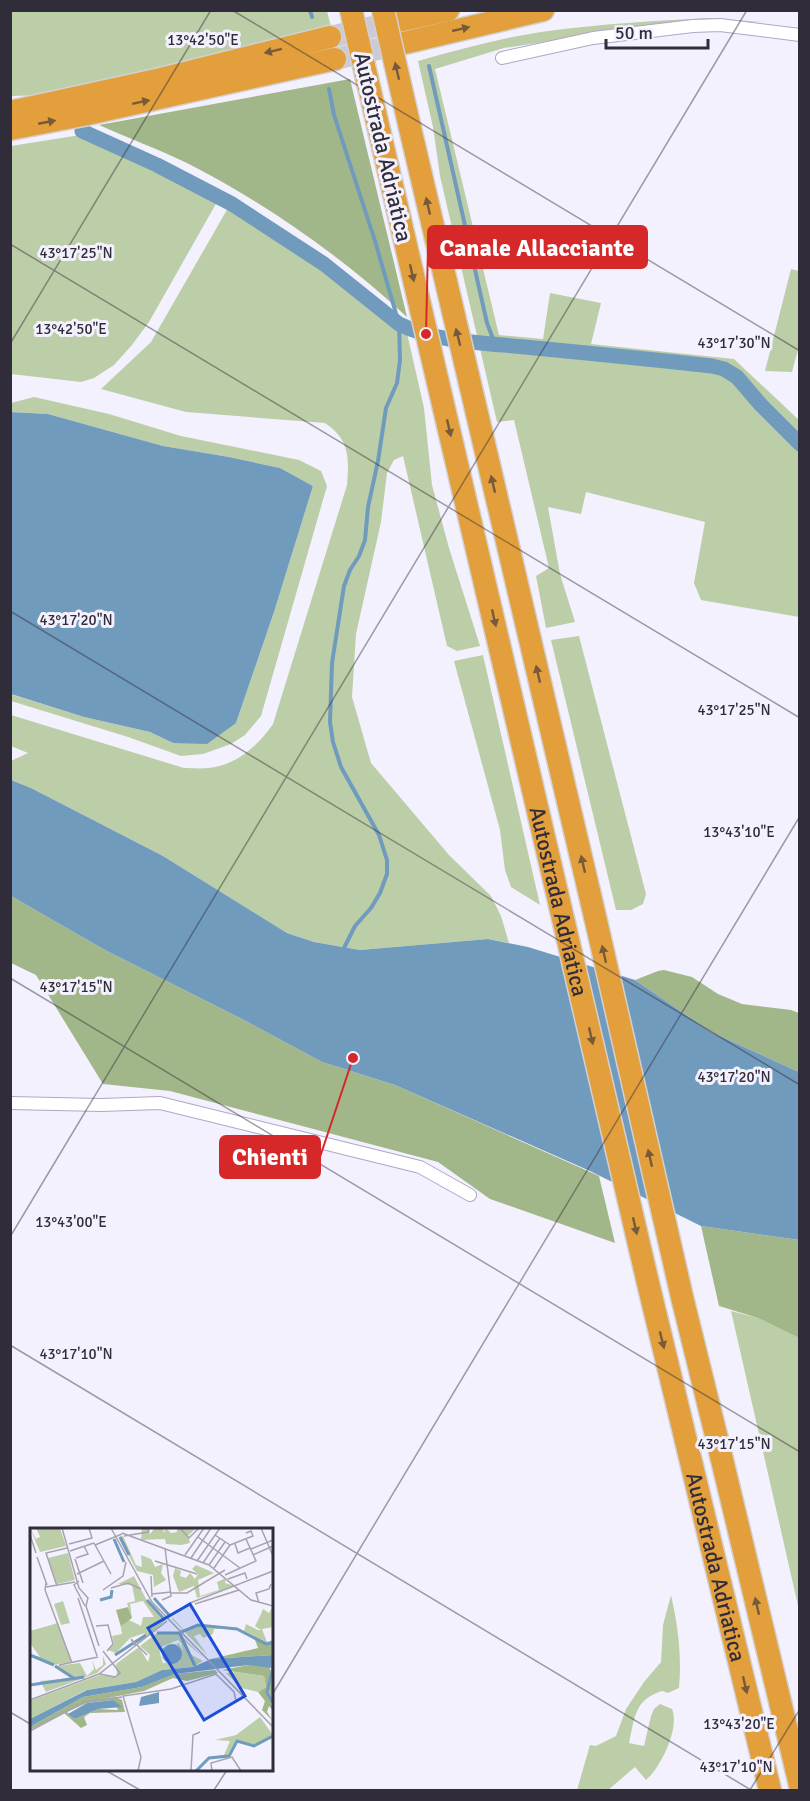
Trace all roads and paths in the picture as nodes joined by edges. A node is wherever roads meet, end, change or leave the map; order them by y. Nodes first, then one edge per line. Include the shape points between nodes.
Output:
1 (351, 10) edge
2 (448, 10) edge
3 (543, 10) edge
4 (391, 16) edge
5 (800, 35) edge
6 (330, 37) tunnel mouth
7 (404, 43) tunnel mouth
8 (502, 58) dead end
9 (335, 59) tunnel mouth
10 (76, 108) junction
11 (10, 112) edge
12 (10, 129) edge
13 (10, 1103) edge
14 (470, 1195) dead end
15 (800, 1785) edge
16 (770, 1791) edge

1 -> 16 highway, Autostrada Adriatica, bridge
2 - 4 highway
7 -> 3 highway
15 -> 4 highway, Autostrada Adriatica, bridge via 682,1297 410,128
5 - 8 street via 720,25 693,26 594,38
6 -> 10 highway
10 -> 9 highway
10 - 11 highway
12 -> 10 highway
13 - 14 street via 159,1103 420,1167

